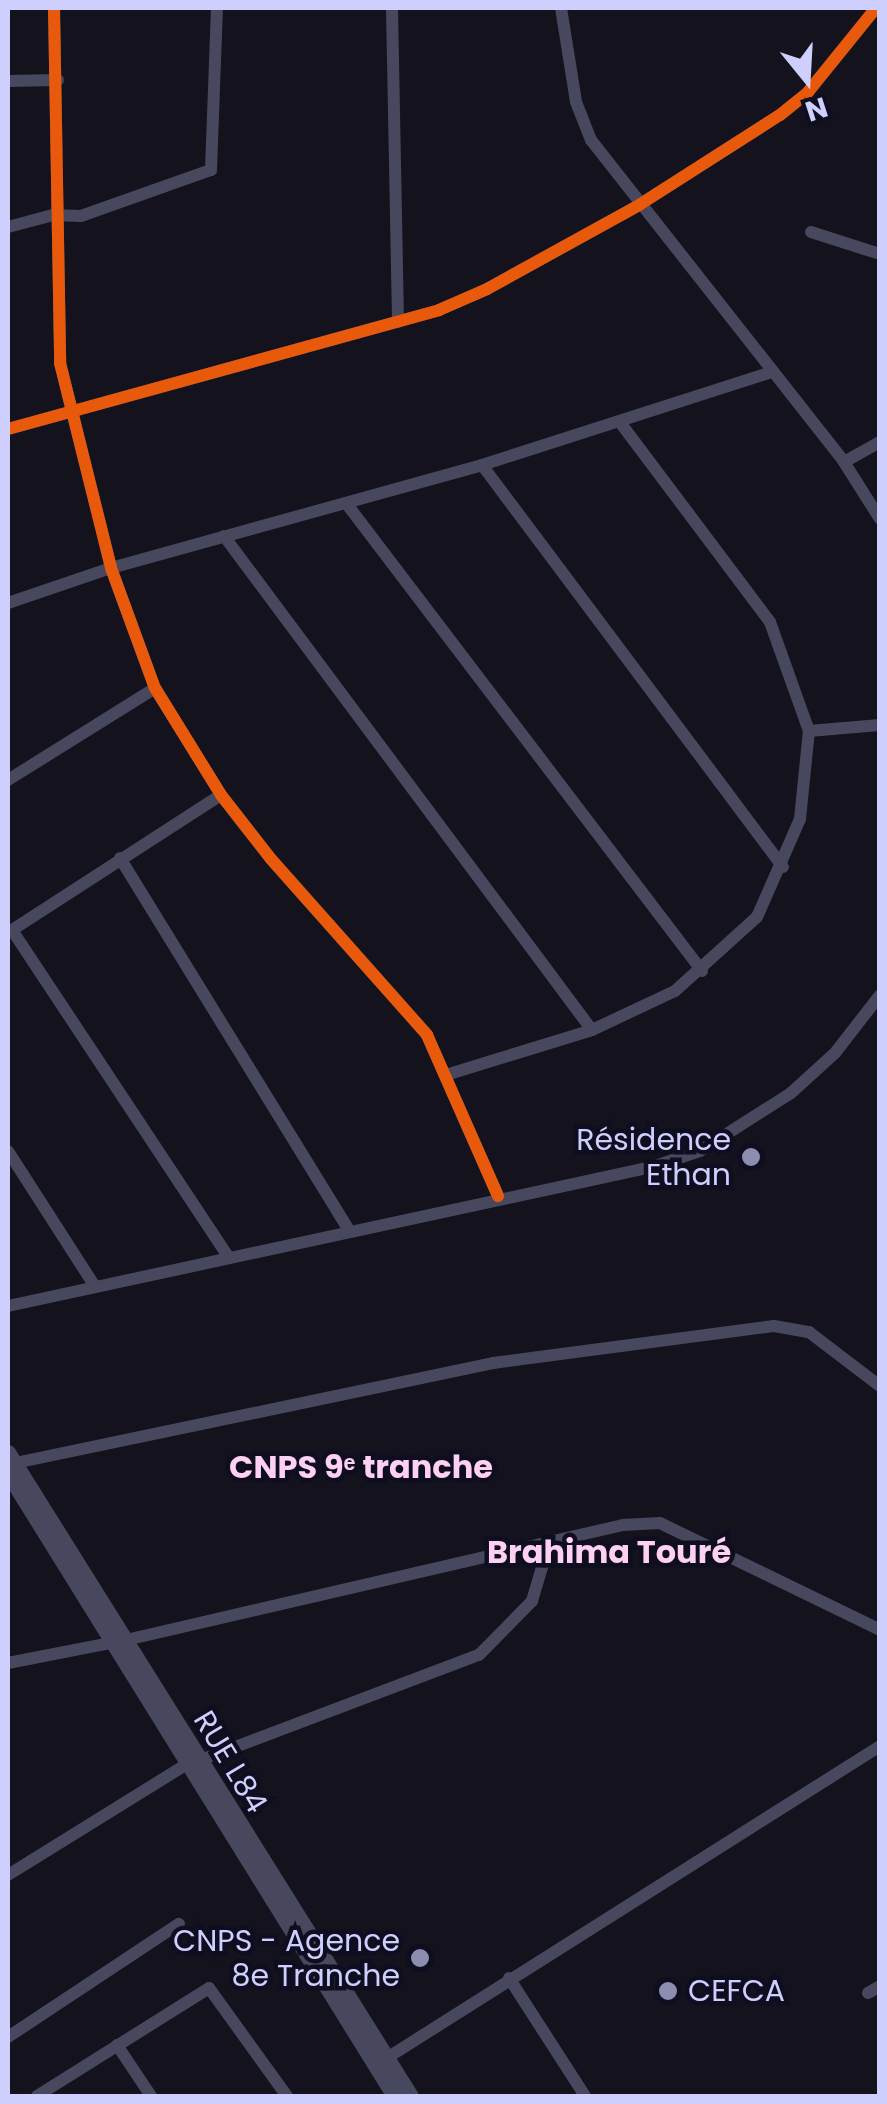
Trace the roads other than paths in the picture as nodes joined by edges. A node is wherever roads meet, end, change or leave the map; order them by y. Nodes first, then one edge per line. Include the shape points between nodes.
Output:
1 (54, 8) edge
2 (217, 8) edge
3 (392, 8) edge
4 (562, 8) edge
5 (876, 8) edge
6 (58, 80) junction
7 (8, 81) edge
8 (638, 205) junction
9 (53, 214) junction
10 (8, 228) edge
11 (811, 232) dead end
12 (880, 254) edge
13 (398, 322) junction
14 (768, 372) junction
15 (73, 410) junction
16 (620, 422) junction
17 (8, 429) edge
18 (880, 442) edge
19 (844, 462) junction
20 (482, 466) junction
21 (346, 503) junction
22 (880, 519) edge
23 (224, 536) junction
24 (110, 568) junction
25 (8, 603) edge
26 (155, 688) junction
27 (880, 725) edge
28 (809, 731) junction
29 (8, 780) edge
30 (220, 795) junction
31 (120, 858) junction
32 (783, 867) junction
33 (10, 931) edge
34 (702, 971) junction
35 (880, 995) edge
36 (592, 1030) junction
37 (449, 1074) junction
38 (8, 1151) edge
39 (498, 1196) junction
40 (348, 1229) junction
41 (227, 1255) junction
42 (94, 1284) junction
43 (8, 1306) edge
44 (880, 1386) edge
45 (10, 1463) edge
46 (548, 1547) junction
47 (880, 1630) edge
48 (118, 1642) junction
49 (8, 1664) edge
50 (880, 1746) edge
51 (191, 1763) junction
52 (8, 1875) edge
53 (179, 1924) dead end
54 (509, 1978) junction
55 (8, 2036) edge
56 (117, 2045) junction
57 (380, 2062) junction
58 (37, 2096) edge
59 (151, 2096) edge
60 (286, 2096) edge
61 (394, 2096) edge
62 (411, 2096) edge
63 (585, 2096) edge

1 - 6 street
2 - 9 street via 211,170 80,216
3 - 13 street
4 - 8 street via 582,122
5 - 8 street via 808,92
6 - 7 street
6 - 9 street
8 - 13 street via 487,288
8 - 14 street
9 - 10 street
9 - 15 street via 60,363
11 - 12 street
13 - 15 street
14 - 16 street
14 - 19 street
15 - 17 street
15 - 24 street
16 - 20 street
16 - 28 street via 770,622
18 - 19 street
19 - 22 street
20 - 21 street
20 - 32 street
21 - 23 street
21 - 34 street
23 - 24 street
23 - 36 street
24 - 25 street
24 - 26 street
26 - 29 street
26 - 30 street
27 - 28 street
28 - 32 street via 800,819
30 - 31 street
30 - 37 street via 270,859 403,1001
31 - 33 street
31 - 40 street
32 - 34 street via 756,917
33 - 41 street
34 - 36 street
35 - 39 street via 791,1093 700,1151
36 - 37 street
37 - 39 street
38 - 42 street
39 - 40 street
40 - 41 street
41 - 42 street
42 - 43 street
44 - 45 street via 809,1332 774,1326 493,1363
45 - 48 street, RUE L84
46 - 47 street via 623,1525 679,1526
46 - 48 street
46 - 51 street via 532,1601 479,1655
48 - 49 street
48 - 51 street, RUE L84
50 - 54 street via 604,1925
51 - 52 street
51 - 57 street, RUE L84
53 - 55 street
54 - 57 street
54 - 63 street
56 - 58 street
56 - 59 street
56 - 60 street via 209,1988
57 - 61 street, RUE L84
57 - 62 street, RUE L84

